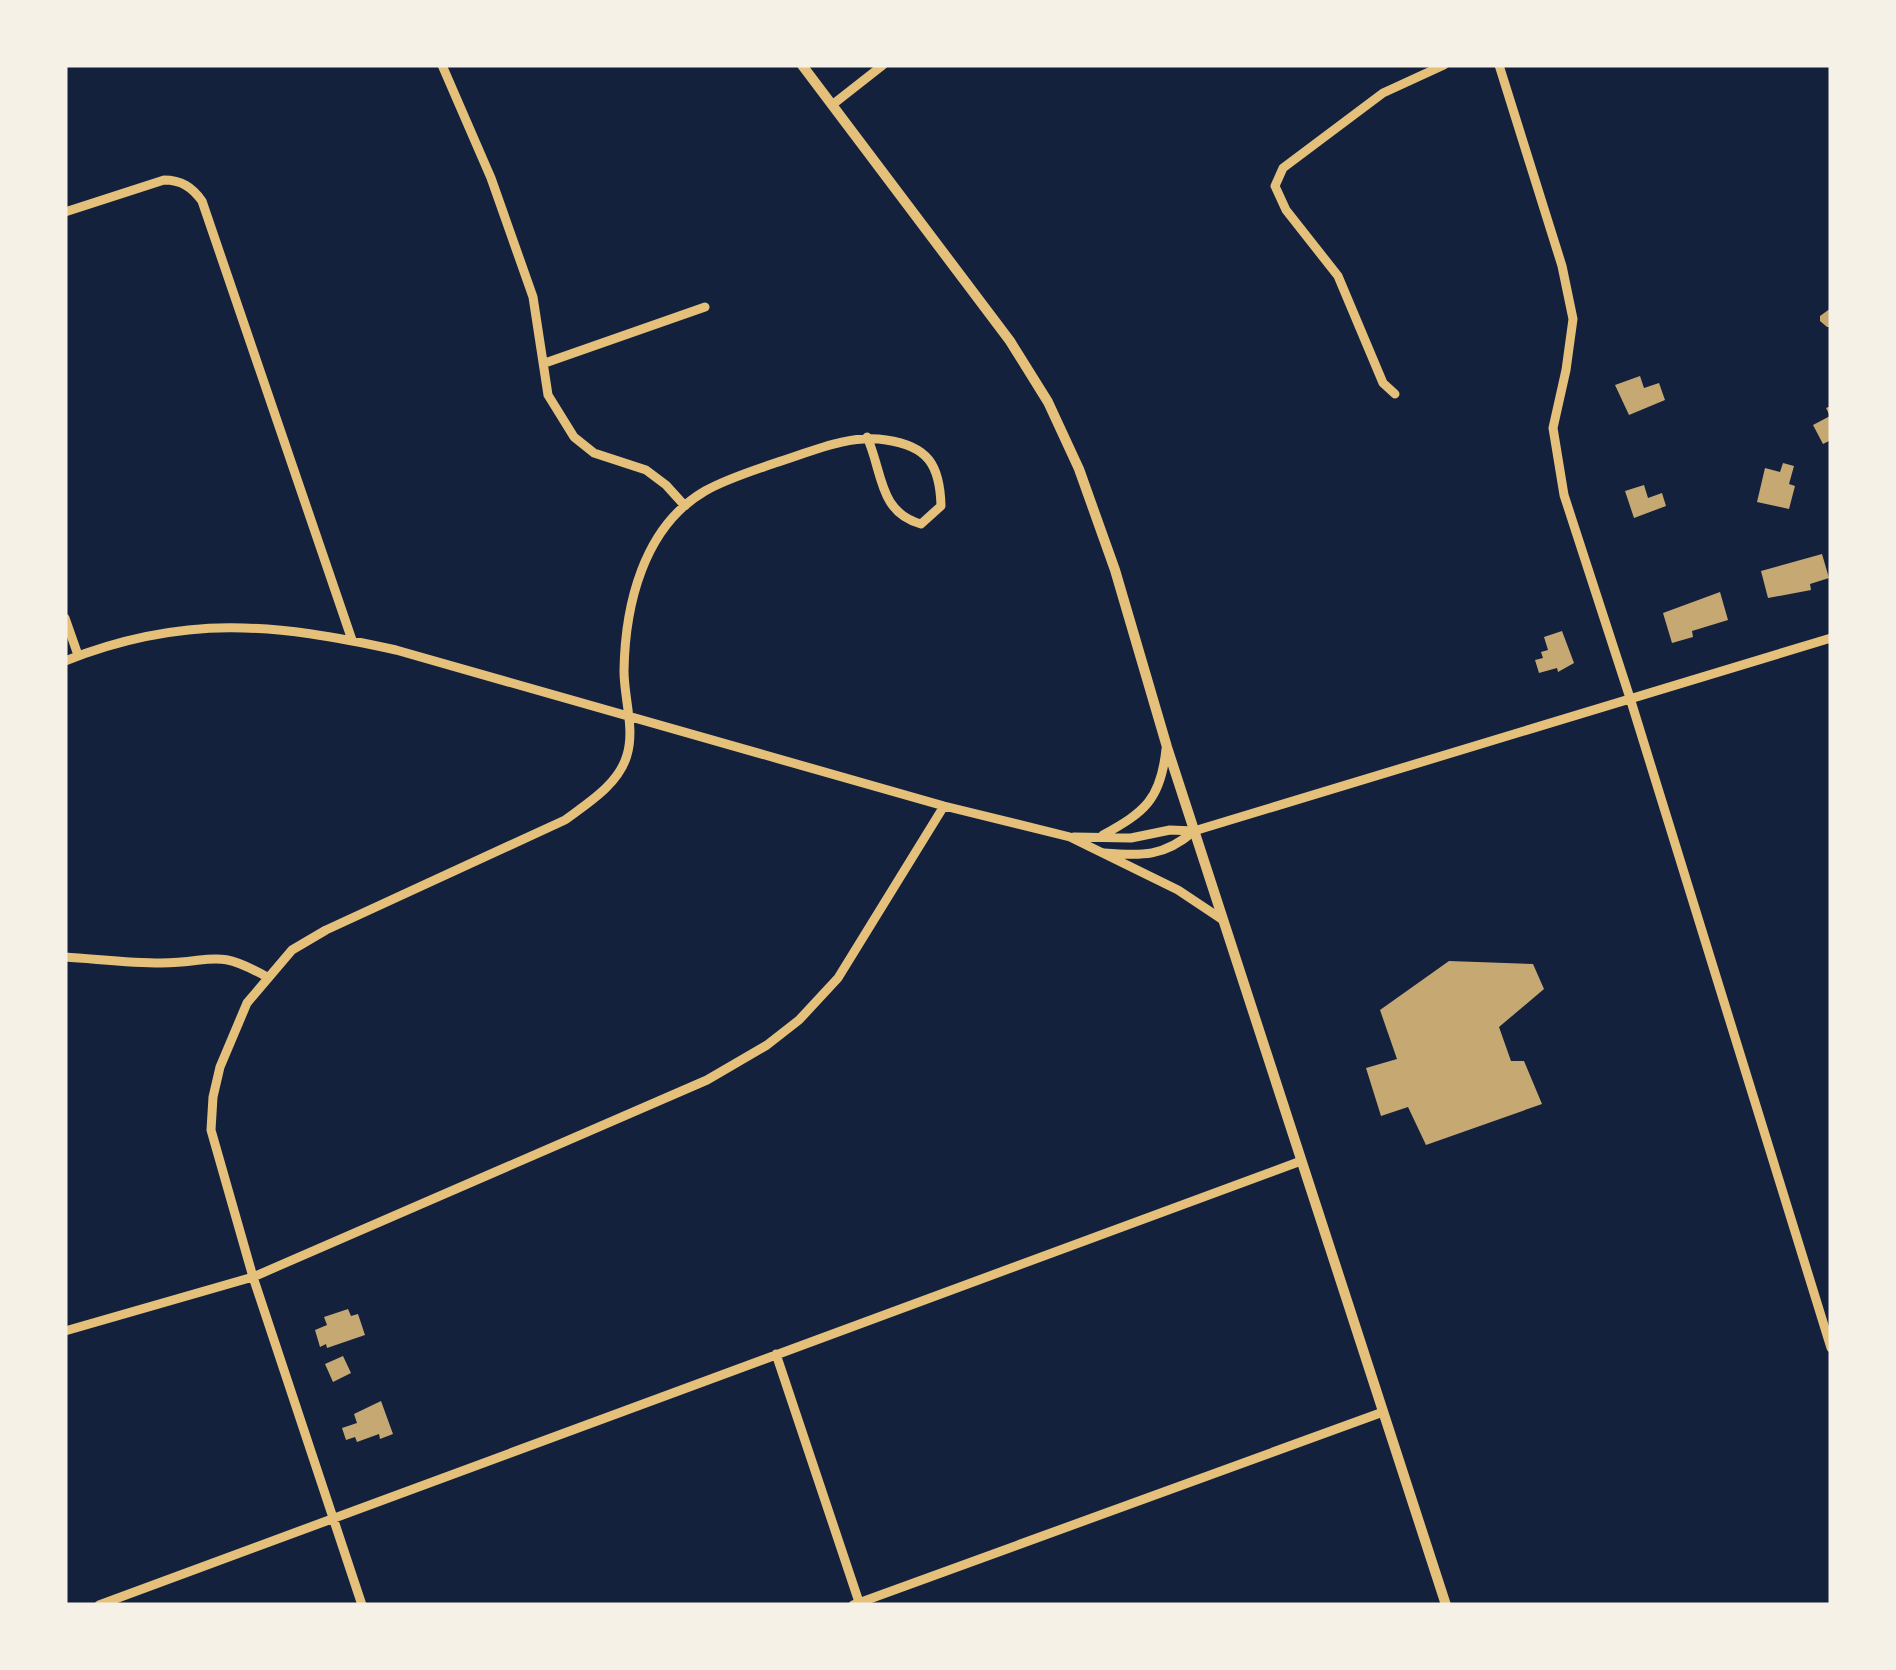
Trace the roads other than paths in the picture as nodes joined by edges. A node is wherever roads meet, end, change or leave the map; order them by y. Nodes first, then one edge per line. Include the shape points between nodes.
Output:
1 (442, 65) edge
2 (802, 65) edge
3 (883, 65) edge
4 (1444, 65) edge
5 (1499, 65) edge
6 (832, 104) junction
7 (65, 212) edge
8 (705, 308) dead end
9 (546, 362) junction
10 (1395, 394) dead end
11 (867, 437) junction
12 (685, 506) junction
13 (65, 618) edge
14 (1831, 638) edge
15 (352, 640) junction
16 (78, 655) junction
17 (65, 660) edge
18 (1630, 698) junction
19 (628, 716) junction
20 (1166, 747) junction
21 (944, 806) junction
22 (1194, 832) junction
23 (1101, 836) junction
24 (1070, 838) junction
25 (1097, 853) junction
26 (1223, 920) junction
27 (65, 958) edge
28 (267, 977) junction
29 (1301, 1161) junction
30 (252, 1277) junction
31 (65, 1332) edge
32 (1831, 1348) edge
33 (776, 1354) junction
34 (1383, 1412) junction
35 (333, 1519) junction
36 (857, 1604) edge
37 (99, 1605) edge
38 (362, 1605) edge
39 (1446, 1605) edge

1 - 9 street via 492,178 533,297
2 - 6 street
3 - 6 street
4 - 10 street via 1383,93 1283,168 1275,186 1338,276 1383,384
5 - 18 street via 1573,319 1553,428 1564,495
6 - 20 street via 1010,341 1048,402 1109,554
7 - 15 street via 164,180 176,180 202,201
8 - 9 street
9 - 12 street via 548,395 574,437 594,452 646,470
11 - 11 street via 888,500 902,518 921,524 941,506 941,481 932,463 918,448
11 - 12 street via 751,471
12 - 19 street via 658,537 628,616
13 - 16 street
14 - 18 street
15 - 16 street via 277,628 162,630
15 - 19 street
16 - 17 street
18 - 22 street
18 - 32 street
19 - 21 street
19 - 28 street via 628,753 618,774 565,820 326,930 292,950
20 - 22 street
20 - 23 street via 1163,777 1147,806
21 - 24 street
21 - 30 street via 838,978 767,1045 707,1080
22 - 23 street
22 - 25 street via 1153,854
22 - 26 street
23 - 24 street
24 - 25 street
25 - 26 street via 1178,890
26 - 29 street
27 - 28 street via 164,963 218,957
28 - 30 street via 231,1038 213,1097 212,1130
29 - 33 street
29 - 34 street
30 - 31 street
30 - 35 street
33 - 35 street
33 - 36 street
34 - 36 street
34 - 39 street
35 - 37 street
35 - 38 street

